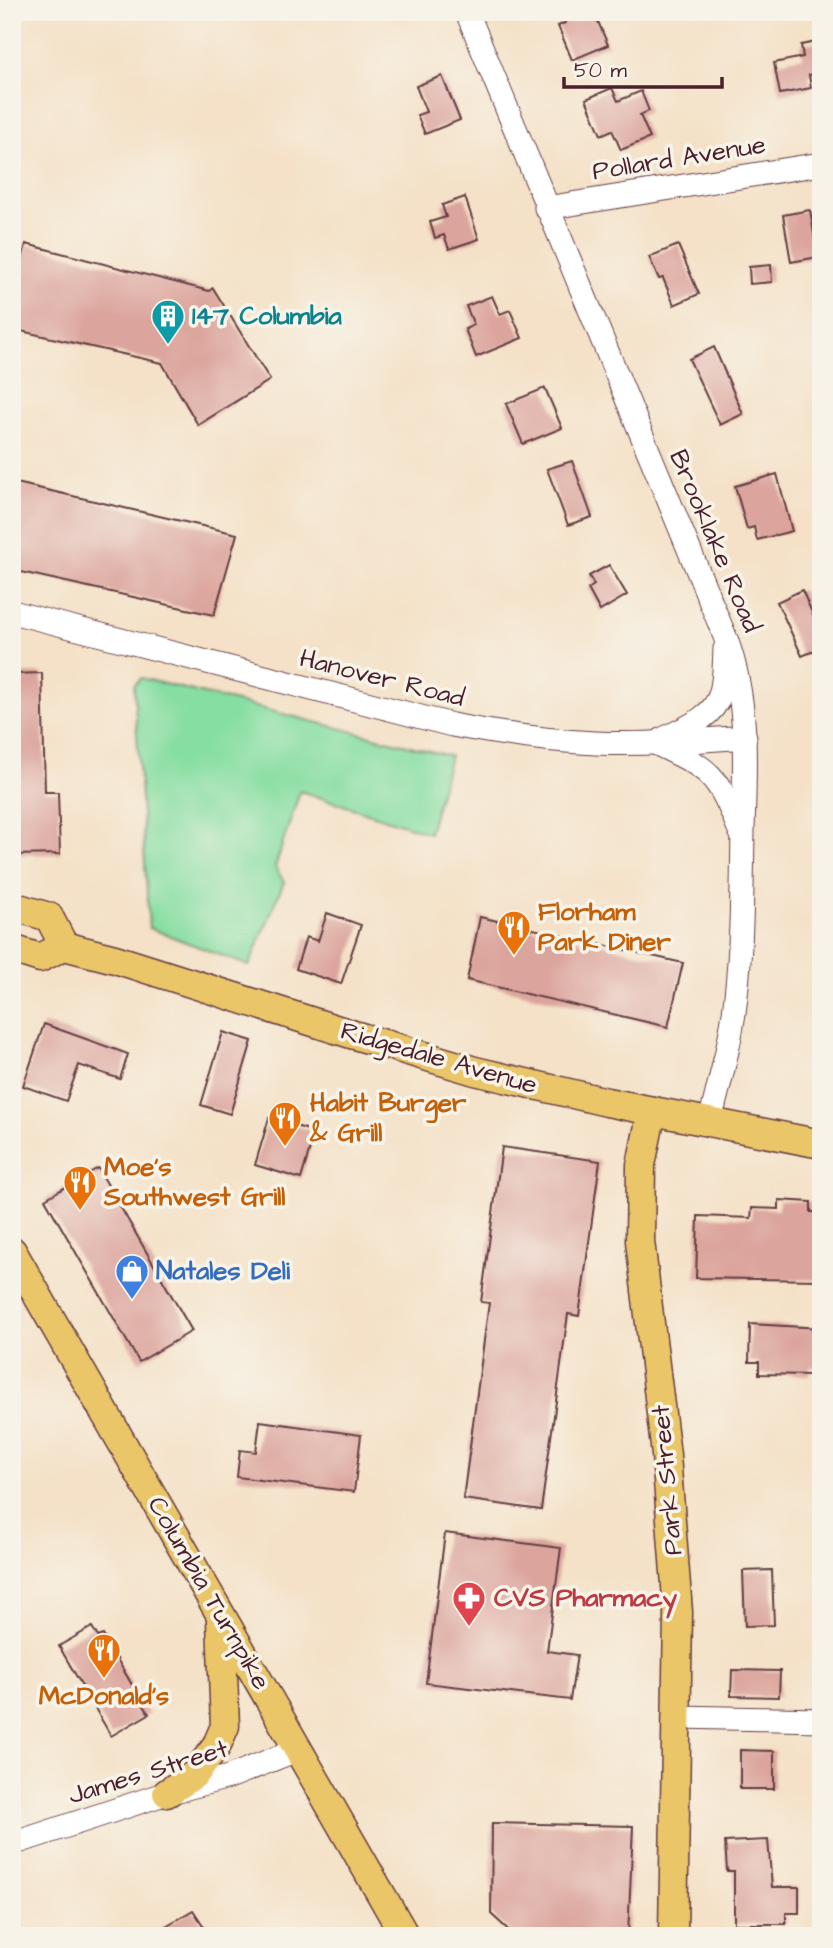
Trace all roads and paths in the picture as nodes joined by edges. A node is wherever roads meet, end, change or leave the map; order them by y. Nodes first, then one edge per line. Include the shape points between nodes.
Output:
1 (467, 12) edge
2 (821, 164) edge
3 (546, 208) junction
4 (12, 612) edge
5 (726, 639) junction
6 (745, 737) junction
7 (656, 744) junction
8 (743, 838) junction
9 (12, 906) edge
10 (64, 946) junction
11 (12, 949) edge
12 (652, 1111) junction
13 (710, 1122) junction
14 (821, 1144) edge
15 (12, 1251) edge
16 (221, 1615) junction
17 (678, 1717) junction
18 (821, 1720) edge
19 (299, 1749) junction
20 (167, 1793) junction
21 (12, 1844) edge
22 (405, 1936) edge
23 (673, 1936) edge

1 - 3 street, Brooklake Road
2 - 3 street, Pollard Avenue
3 - 5 street, Brooklake Road
4 - 7 street, Hanover Road via 452,725 537,739
5 - 6 street, Brooklake Road via 740,688
5 - 7 street via 716,703 696,721
6 - 7 street, Hanover Road
6 - 8 street, Brooklake Road
7 - 8 street via 714,777
8 - 13 street, Brooklake Road via 736,1001
9 - 10 main road via 49,917
10 - 11 main road via 40,958
10 - 12 main road, Ridgedale Avenue via 475,1071
12 - 13 main road, Ridgedale Avenue
12 - 17 main road, Park Street via 641,1165 640,1241 675,1556
13 - 14 main road, Ridgedale Avenue
15 - 16 main road, Columbia Turnpike
16 - 19 main road, Columbia Turnpike
16 - 20 main road via 225,1726 195,1774
17 - 18 street
17 - 23 main road, Park Street
19 - 20 street, James Street via 229,1777
19 - 22 main road, Columbia Turnpike
20 - 21 street, James Street

